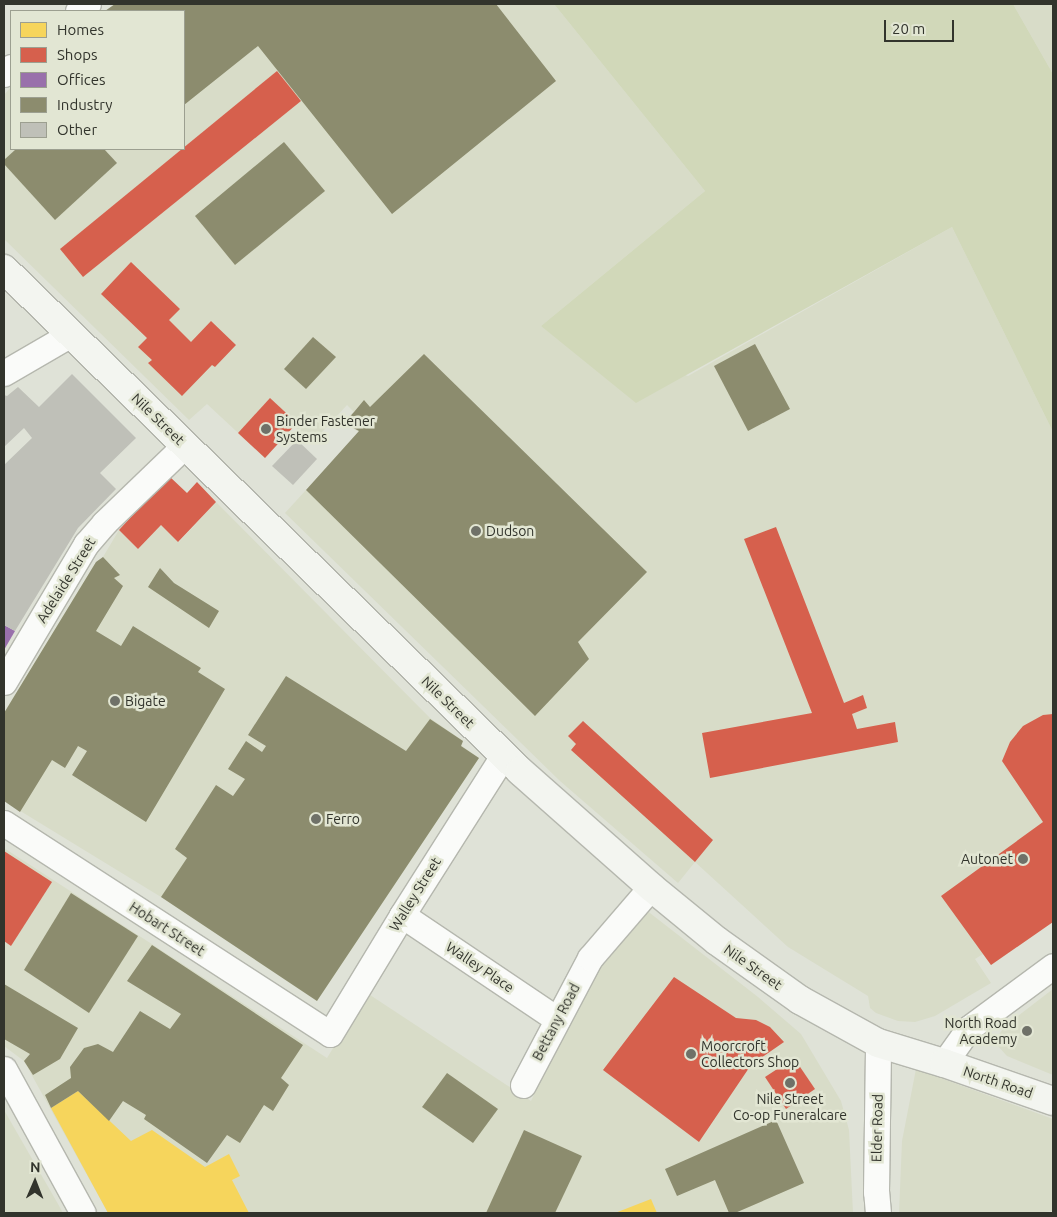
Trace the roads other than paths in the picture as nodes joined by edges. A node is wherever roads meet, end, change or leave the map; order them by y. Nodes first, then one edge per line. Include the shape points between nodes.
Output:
1 (4, 269) edge
2 (71, 334) junction
3 (4, 373) edge
4 (185, 445) junction
5 (4, 682) edge
6 (504, 756) junction
7 (4, 823) edge
8 (651, 887) junction
9 (402, 915) junction
10 (1053, 966) edge
11 (557, 1019) junction
12 (330, 1034) joint
13 (878, 1043) junction
14 (944, 1063) junction
15 (4, 1069) edge
16 (523, 1085) dead end
17 (1053, 1102) edge
18 (83, 1213) edge
19 (878, 1213) edge

1 - 2 main road, Nile Street
2 - 3 street
2 - 4 main road, Nile Street
4 - 5 street, Adelaide Street via 86,544
4 - 6 main road, Nile Street
6 - 8 main road, Nile Street
6 - 9 street, Walley Street
7 - 12 street, Hobart Street
8 - 11 street, Bettany Road via 590,958
8 - 13 main road, Nile Street via 717,941 792,994
9 - 11 street, Walley Place
9 - 12 street, Walley Street
10 - 14 street via 969,1028
11 - 16 street, Bettany Road
13 - 14 main road, Nile Street
13 - 19 street, Elder Road
14 - 17 main road, North Road
15 - 18 street

